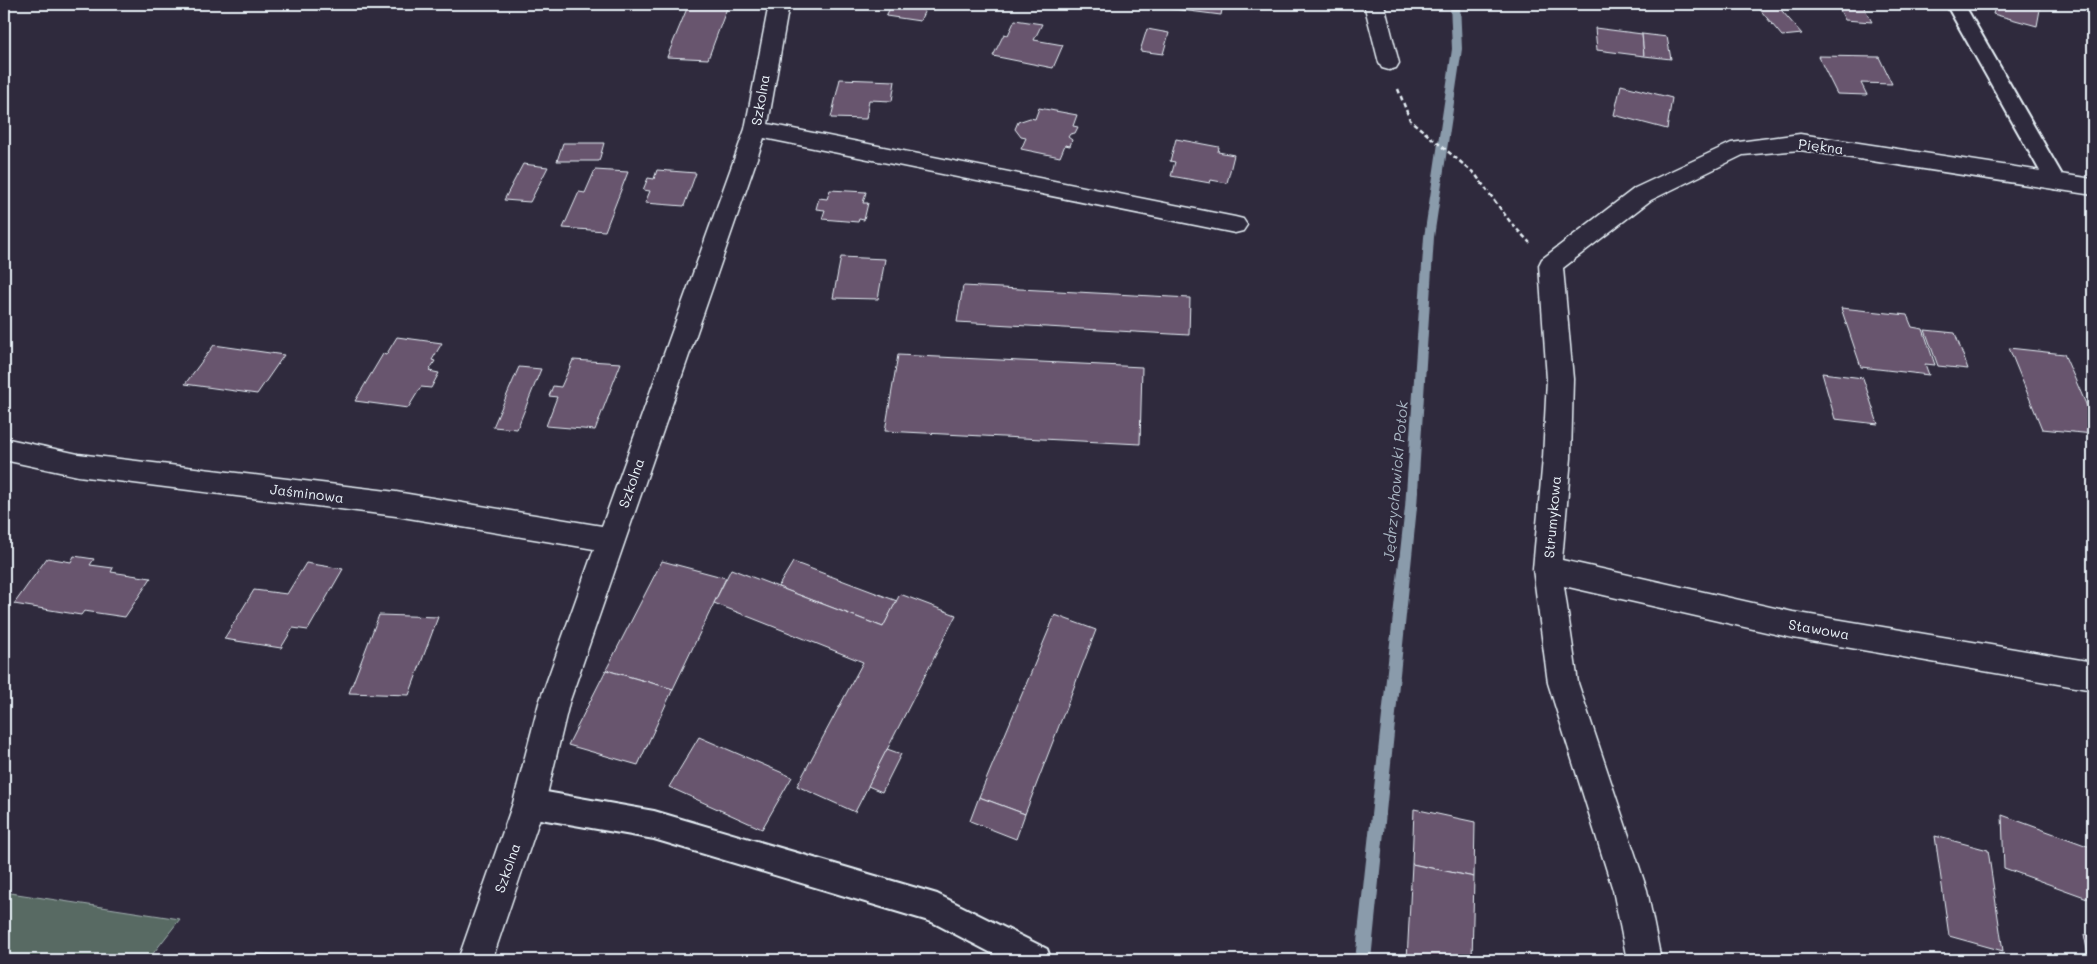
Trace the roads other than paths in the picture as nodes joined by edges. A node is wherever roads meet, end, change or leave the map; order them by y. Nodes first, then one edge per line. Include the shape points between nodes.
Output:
1 (780, 4) edge
2 (1374, 4) edge
3 (1955, 4) edge
4 (1389, 63) dead end
5 (756, 129) junction
6 (2056, 182) junction
7 (2093, 187) edge
8 (1235, 225) dead end
9 (1551, 266) joint
10 (4, 450) edge
11 (611, 540) junction
12 (1547, 569) junction
13 (2093, 676) edge
14 (530, 803) junction
15 (475, 960) edge
16 (1036, 960) edge
17 (1644, 960) edge

1 - 5 street, Szkolna
2 - 4 street
3 - 6 lane
5 - 8 street
5 - 11 street, Szkolna
6 - 7 street, Piękna
6 - 9 street, Piękna via 1800,142 1739,148 1643,194
9 - 12 street, Strumykowa via 1560,379
10 - 11 street, Jaśminowa via 78,465 396,504
11 - 14 street, Szkolna via 554,703
12 - 13 street, Stawowa via 1793,625
12 - 17 street, Strumykowa via 1563,683 1630,890
14 - 15 street, Szkolna
14 - 16 lane via 654,825 937,909

